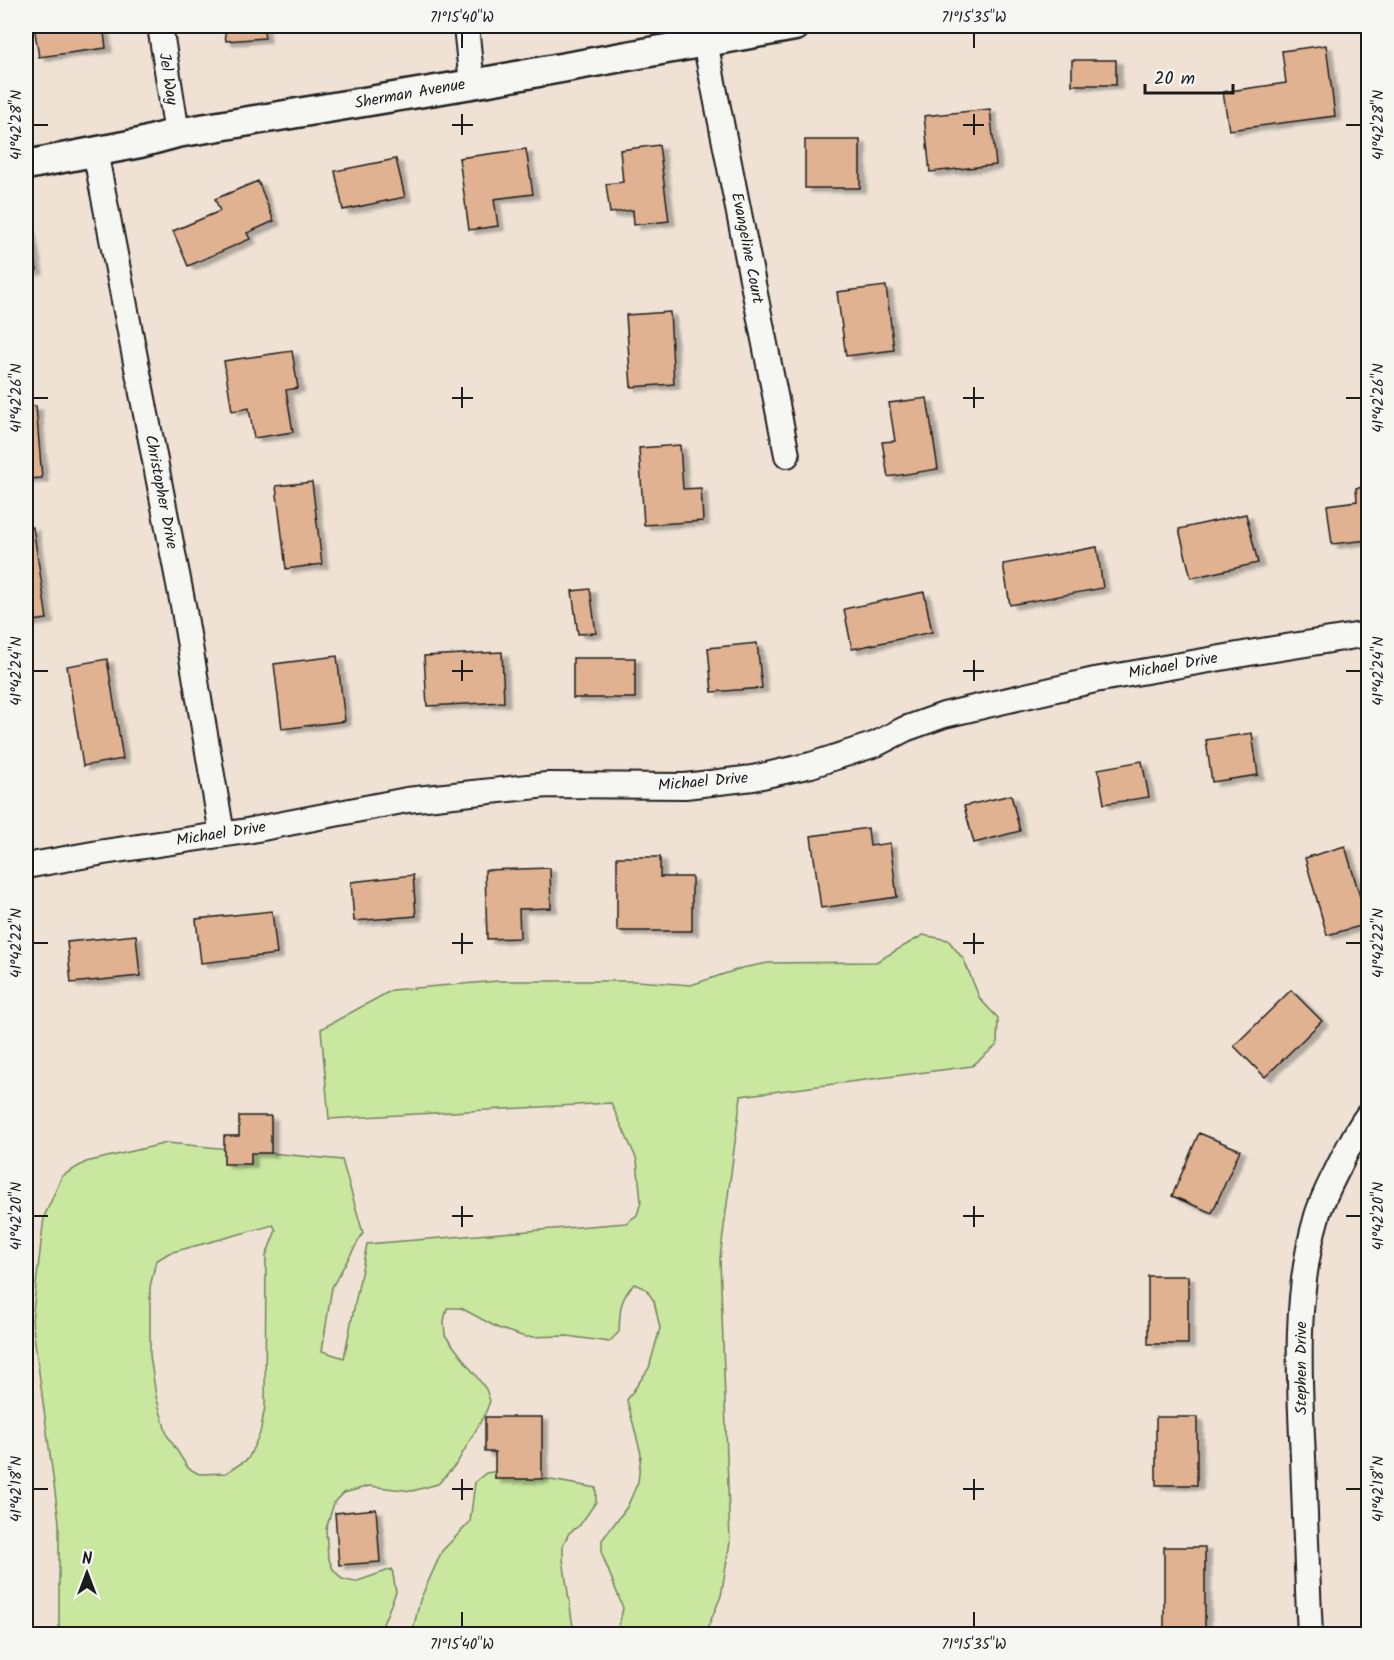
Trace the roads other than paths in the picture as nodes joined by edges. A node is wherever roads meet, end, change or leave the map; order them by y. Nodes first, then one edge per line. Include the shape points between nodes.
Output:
1 (160, 26) edge
2 (466, 26) edge
3 (795, 26) edge
4 (705, 42) junction
5 (472, 84) junction
6 (177, 133) junction
7 (95, 151) junction
8 (26, 165) edge
9 (788, 455) dead end
10 (1368, 634) edge
11 (222, 834) junction
12 (26, 866) edge
13 (1368, 1115) edge
14 (1310, 1635) edge

1 - 6 street, Jel Way
2 - 5 street
3 - 4 street, Sherman Avenue
4 - 5 street, Sherman Avenue
4 - 9 street, Evangeline Court
5 - 6 street, Sherman Avenue
6 - 7 street, Sherman Avenue
7 - 8 street, Sherman Avenue
7 - 11 street, Christopher Drive via 183,604
10 - 11 street, Michael Drive via 1095,680 944,715 822,762 753,778 685,786 547,785 407,800
11 - 12 street, Michael Drive
13 - 14 street, Stephen Drive via 1317,1214 1303,1283 1300,1403

